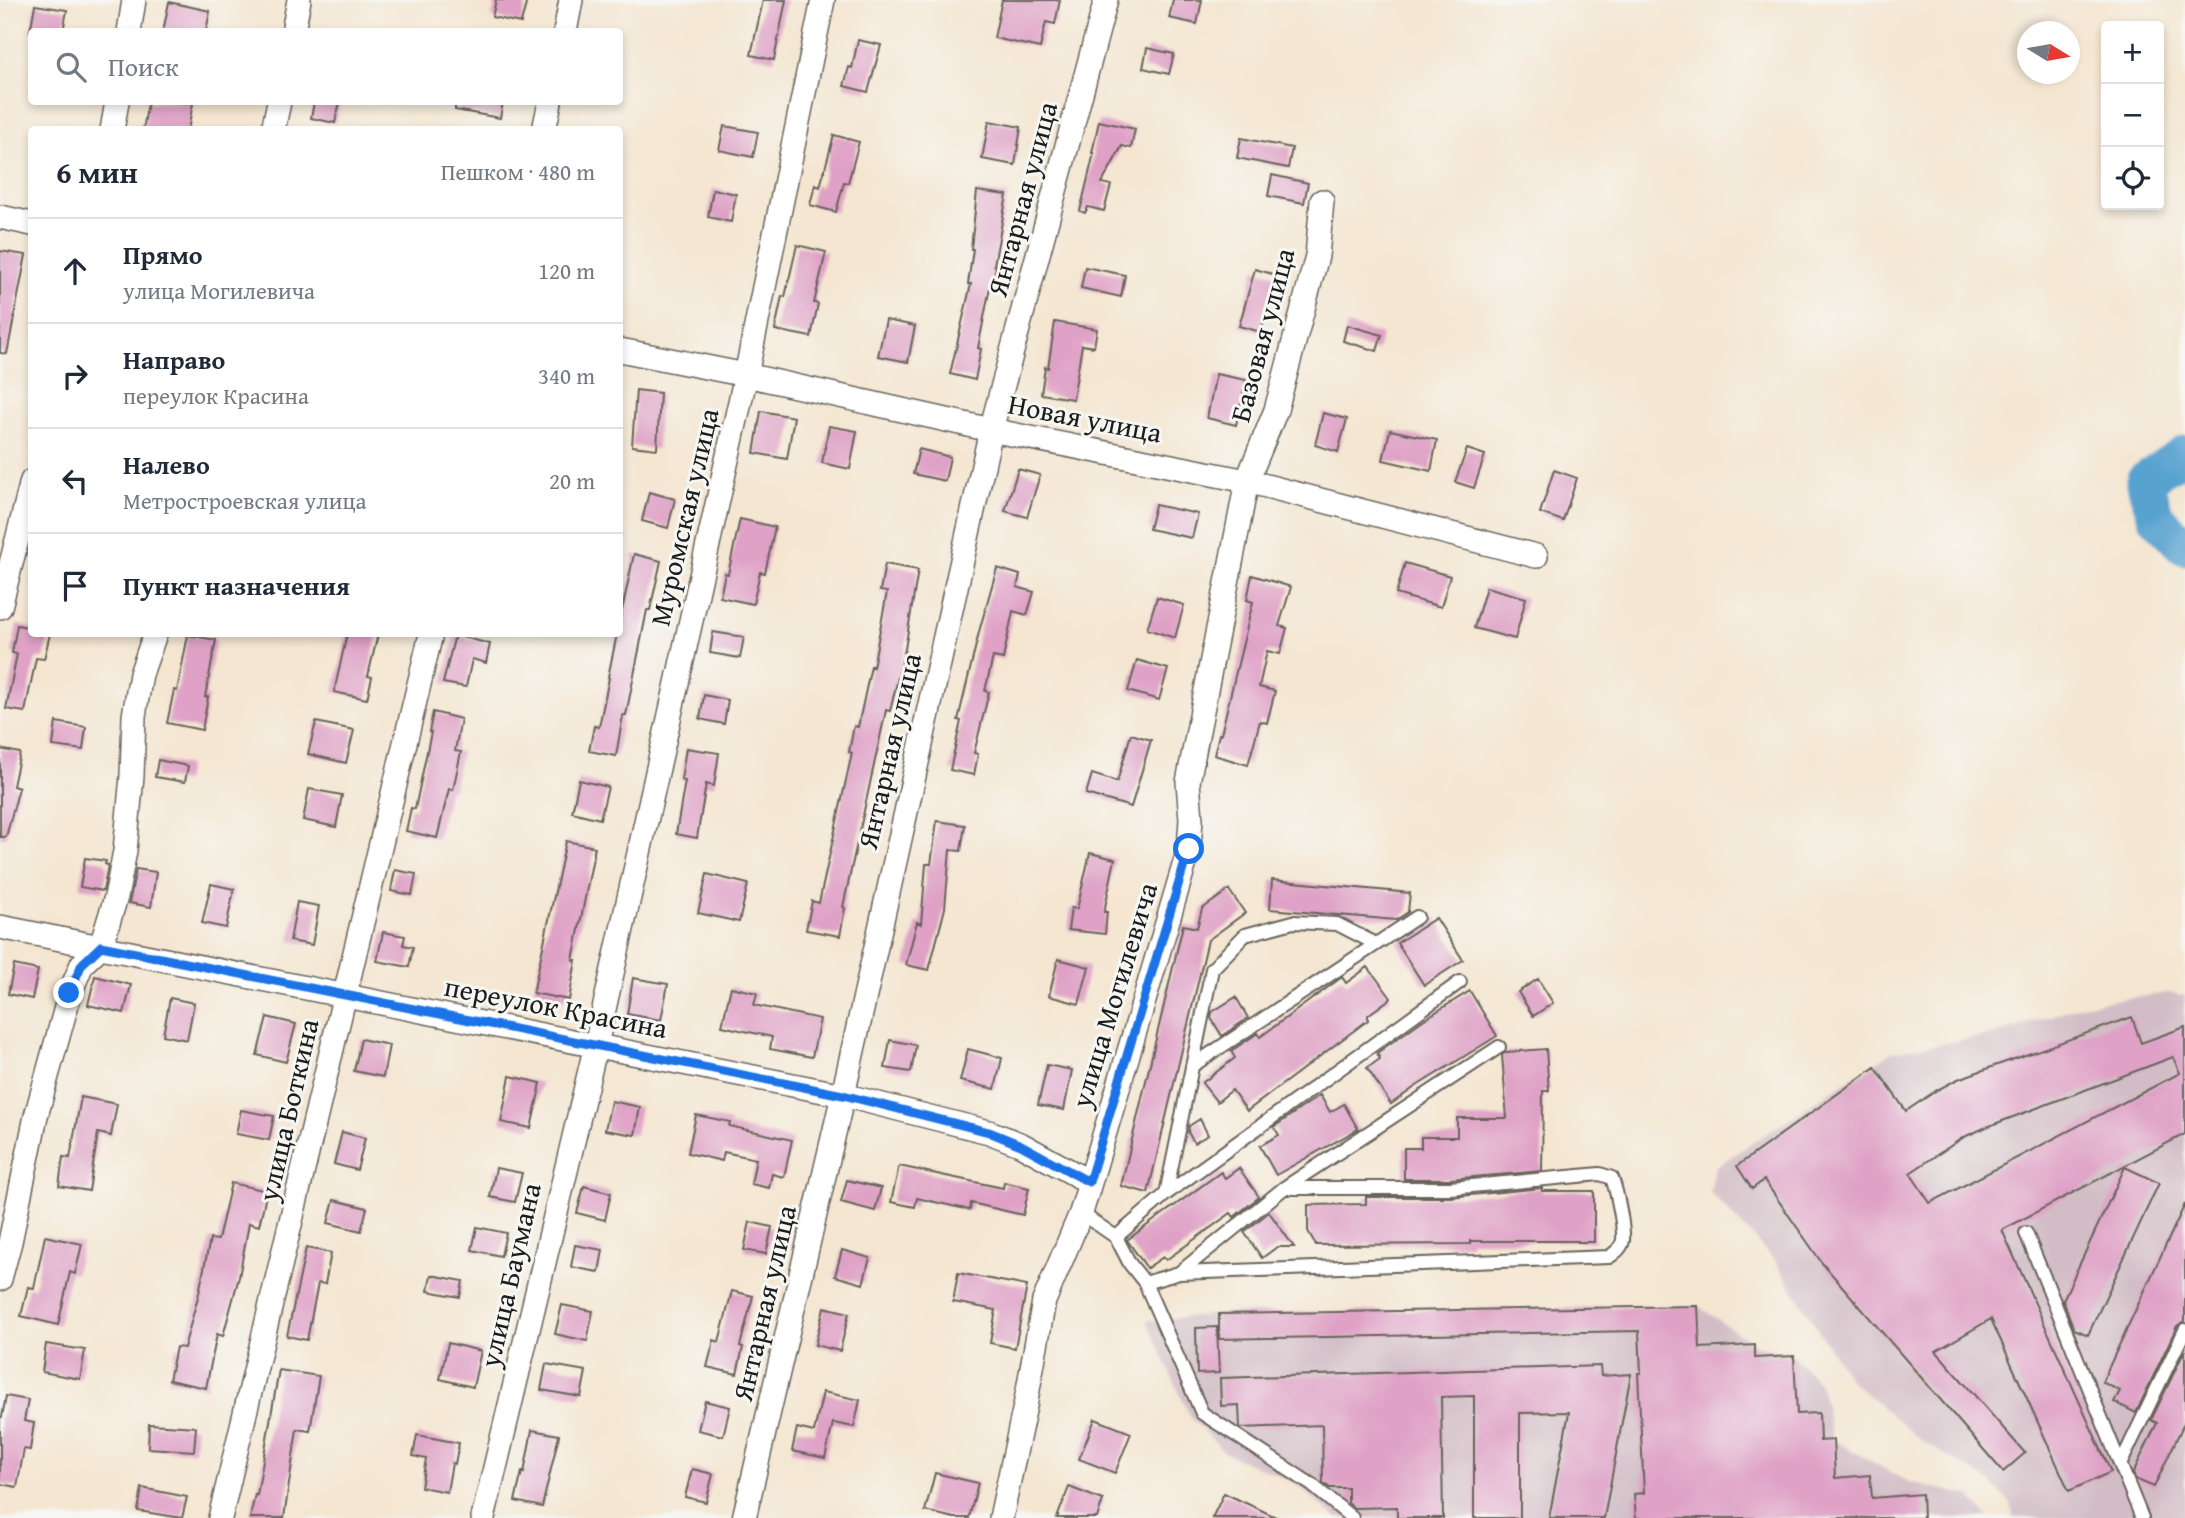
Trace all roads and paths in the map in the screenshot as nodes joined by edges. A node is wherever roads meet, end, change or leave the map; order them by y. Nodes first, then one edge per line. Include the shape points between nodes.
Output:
1 (134, 0) edge
2 (299, 0) edge
3 (571, 0) edge
4 (822, 0) edge
5 (1109, 3) edge
6 (130, 28) edge
7 (294, 28) edge
8 (566, 28) edge
9 (116, 105) edge
10 (278, 105) edge
11 (549, 105) edge
12 (113, 126) edge
13 (274, 126) edge
14 (545, 126) edge
15 (1322, 201) dead end
16 (0, 216) edge
17 (28, 223) edge
18 (623, 351) edge
19 (747, 376) junction
20 (991, 430) junction
21 (1247, 481) junction
22 (28, 497) edge
23 (1536, 556) dead end
24 (0, 607) edge
25 (154, 637) edge
26 (430, 637) edge
27 (1417, 917) dead end
28 (0, 927) edge
29 (1376, 944) junction
30 (101, 946) junction
31 (1460, 982) dead end
32 (346, 995) junction
33 (596, 1045) junction
34 (1499, 1047) dead end
35 (1192, 1066) junction
36 (843, 1095) junction
37 (1089, 1182) junction
38 (1284, 1188) junction
39 (1166, 1194) junction
40 (1081, 1213) junction
41 (2026, 1233) dead end
42 (1116, 1237) junction
43 (1179, 1273) junction
44 (0, 1279) edge
45 (1145, 1283) junction
46 (2185, 1330) edge
47 (2121, 1463) junction
48 (220, 1518) edge
49 (482, 1518) edge
50 (744, 1518) edge
51 (1001, 1518) edge
52 (1352, 1518) edge
53 (2142, 1518) edge

1 - 6 street
2 - 7 street
3 - 8 street
4 - 19 street, Муромская улица
5 - 20 street, Янтарная улица
9 - 12 street
10 - 13 street
11 - 14 street
15 - 21 street, Базовая улица via 1317,256 1276,411
16 - 17 street
18 - 19 street, Новая улица
19 - 20 street, Новая улица
19 - 33 street, Муромская улица
20 - 21 street, Новая улица
20 - 36 street, Янтарная улица
21 - 23 street, Новая улица
21 - 37 street, улица Могилевича via 1188,782 1189,849
22 - 24 street
25 - 30 street via 134,716 125,851
26 - 32 street, улица Боткина
27 - 29 lane
28 - 30 street, переулок Красина
29 - 35 lane
29 - 35 lane via 1336,924 1293,922 1245,935 1212,969
30 - 32 street, переулок Красина
30 - 44 street via 82,964 69,993
31 - 39 lane
32 - 33 street, переулок Красина
32 - 48 street, улица Боткина
33 - 36 street, переулок Красина
33 - 49 street, улица Баумана
34 - 38 lane
35 - 39 lane
36 - 37 street, переулок Красина via 989,1132
36 - 50 street, Янтарная улица
37 - 40 street, улица Могилевича
38 - 43 lane
38 - 43 lane via 1450,1188 1600,1174 1612,1178 1617,1191 1623,1242 1609,1257
39 - 42 lane
40 - 42 lane
40 - 51 street, улица Могилевича via 1044,1301
41 - 47 lane
42 - 45 lane
43 - 45 lane
45 - 52 lane via 1202,1413 1312,1485
46 - 47 lane
47 - 53 lane

